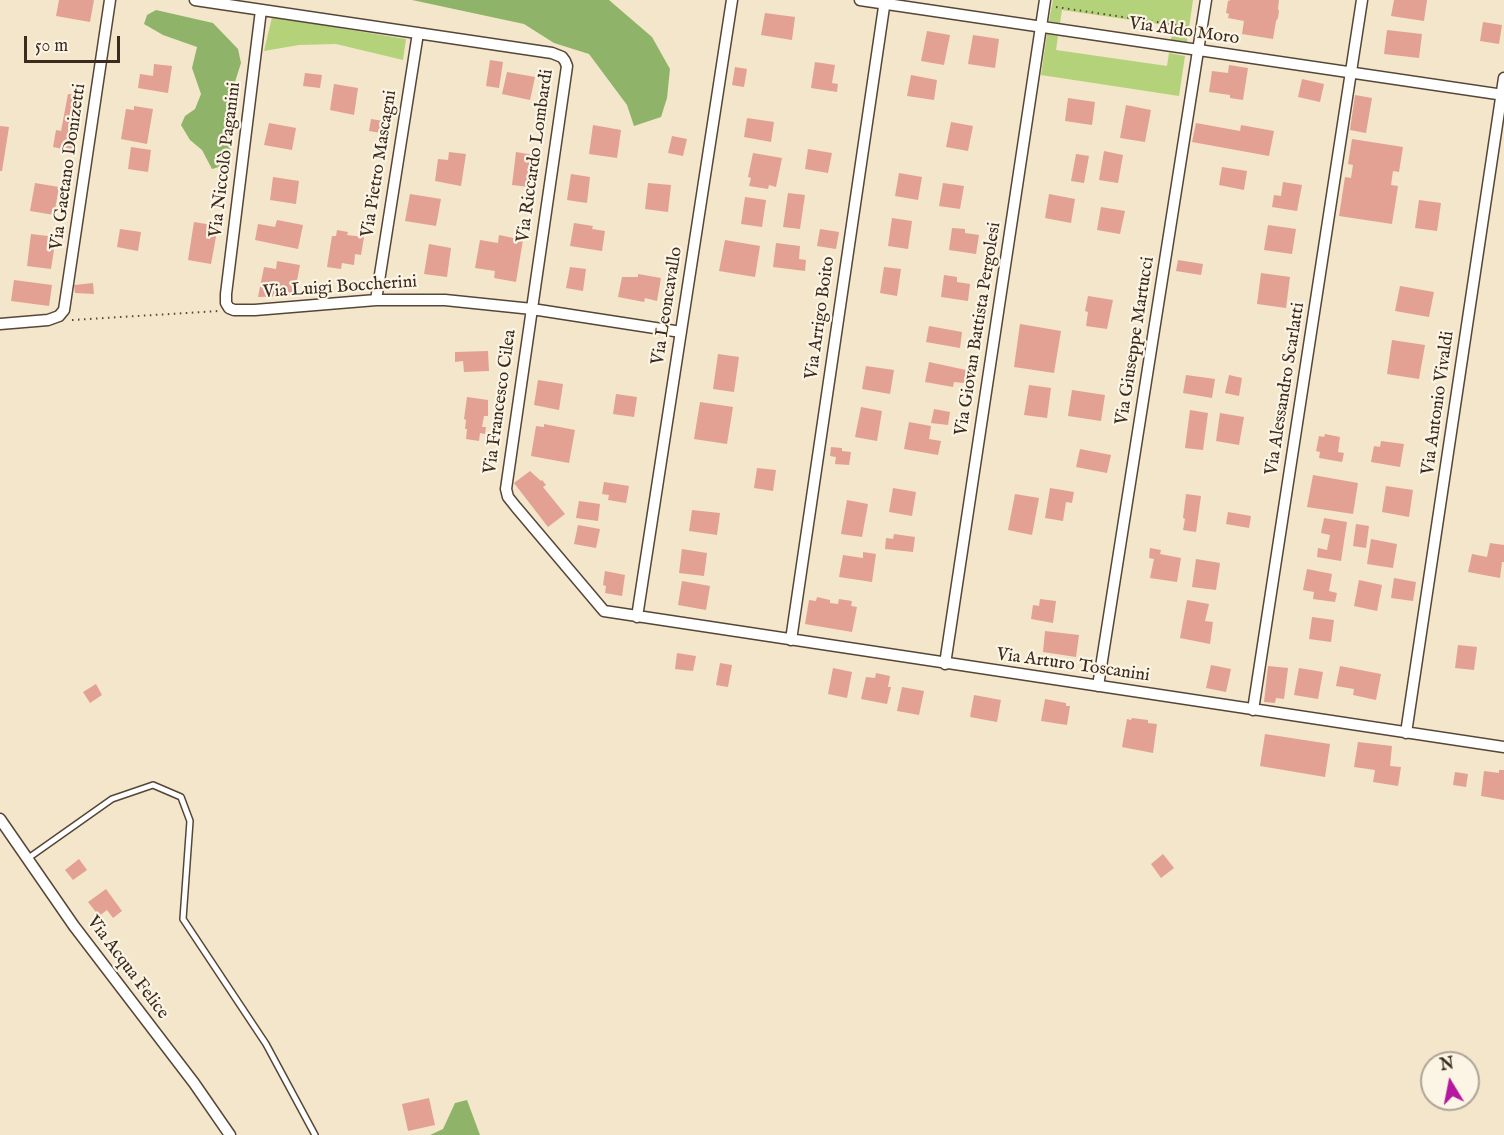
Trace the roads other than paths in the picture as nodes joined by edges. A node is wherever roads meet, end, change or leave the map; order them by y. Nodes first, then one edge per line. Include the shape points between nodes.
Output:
1 (110, 0) edge
2 (195, 0) edge
3 (732, 0) edge
4 (860, 0) edge
5 (1206, 0) edge
6 (1362, 0) edge
7 (884, 2) edge
8 (1045, 3) edge
9 (261, 10) junction
10 (1041, 27) junction
11 (418, 33) junction
12 (1198, 50) junction
13 (1351, 73) junction
14 (1504, 78) edge
15 (1503, 95) edge
16 (376, 300) junction
17 (532, 309) junction
18 (234, 310) joint
19 (0, 324) edge
20 (681, 332) junction
21 (637, 617) junction
22 (791, 640) junction
23 (945, 664) junction
24 (1098, 686) junction
25 (1252, 710) junction
26 (1406, 733) junction
27 (1504, 747) edge
28 (0, 819) edge
29 (27, 859) junction
30 (230, 1135) edge
31 (315, 1135) edge

1 - 19 street, Via Gaetano Donizetti via 64,310 59,316 39,322
2 - 9 street, Via Riccardo Lombardi
3 - 20 street, Via Leoncavallo
4 - 7 street, Via Aldo Moro
5 - 12 street, Via Giuseppe Martucci
6 - 13 street, Via Alessandro Scarlatti
7 - 10 street, Via Aldo Moro
7 - 22 street, Via Arrigo Boito
8 - 10 street, Via Giovan Battista Pergolesi
9 - 11 street, Via Riccardo Lombardi
9 - 18 street, Via Niccolò Paganini via 225,294 227,306
10 - 12 street, Via Aldo Moro
10 - 23 street, Via Giovan Battista Pergolesi
11 - 16 street, Via Pietro Mascagni
11 - 17 street, Via Riccardo Lombardi via 552,53 565,61
12 - 13 street, Via Aldo Moro
12 - 24 street, Via Giuseppe Martucci
13 - 15 street, Via Aldo Moro
13 - 25 street, Via Alessandro Scarlatti
14 - 15 street, Via Antonio Vivaldi
15 - 26 street, Via Antonio Vivaldi
16 - 17 street, Via Luigi Boccherini via 445,300
16 - 18 street, Via Luigi Boccherini
17 - 20 street, Via Luigi Boccherini
17 - 21 street, Via Francesco Cilea via 506,493 601,608
20 - 21 street, Via Leoncavallo
21 - 22 street, Via Arturo Toscanini
22 - 23 street, Via Arturo Toscanini
23 - 24 street, Via Arturo Toscanini
24 - 25 street, Via Arturo Toscanini
25 - 26 street, Via Arturo Toscanini
26 - 27 street, Via Arturo Toscanini
28 - 29 street, Via Acqua Felice
29 - 30 street, Via Acqua Felice
29 - 31 lane via 112,800 153,785 181,797 190,821 183,919 266,1044

